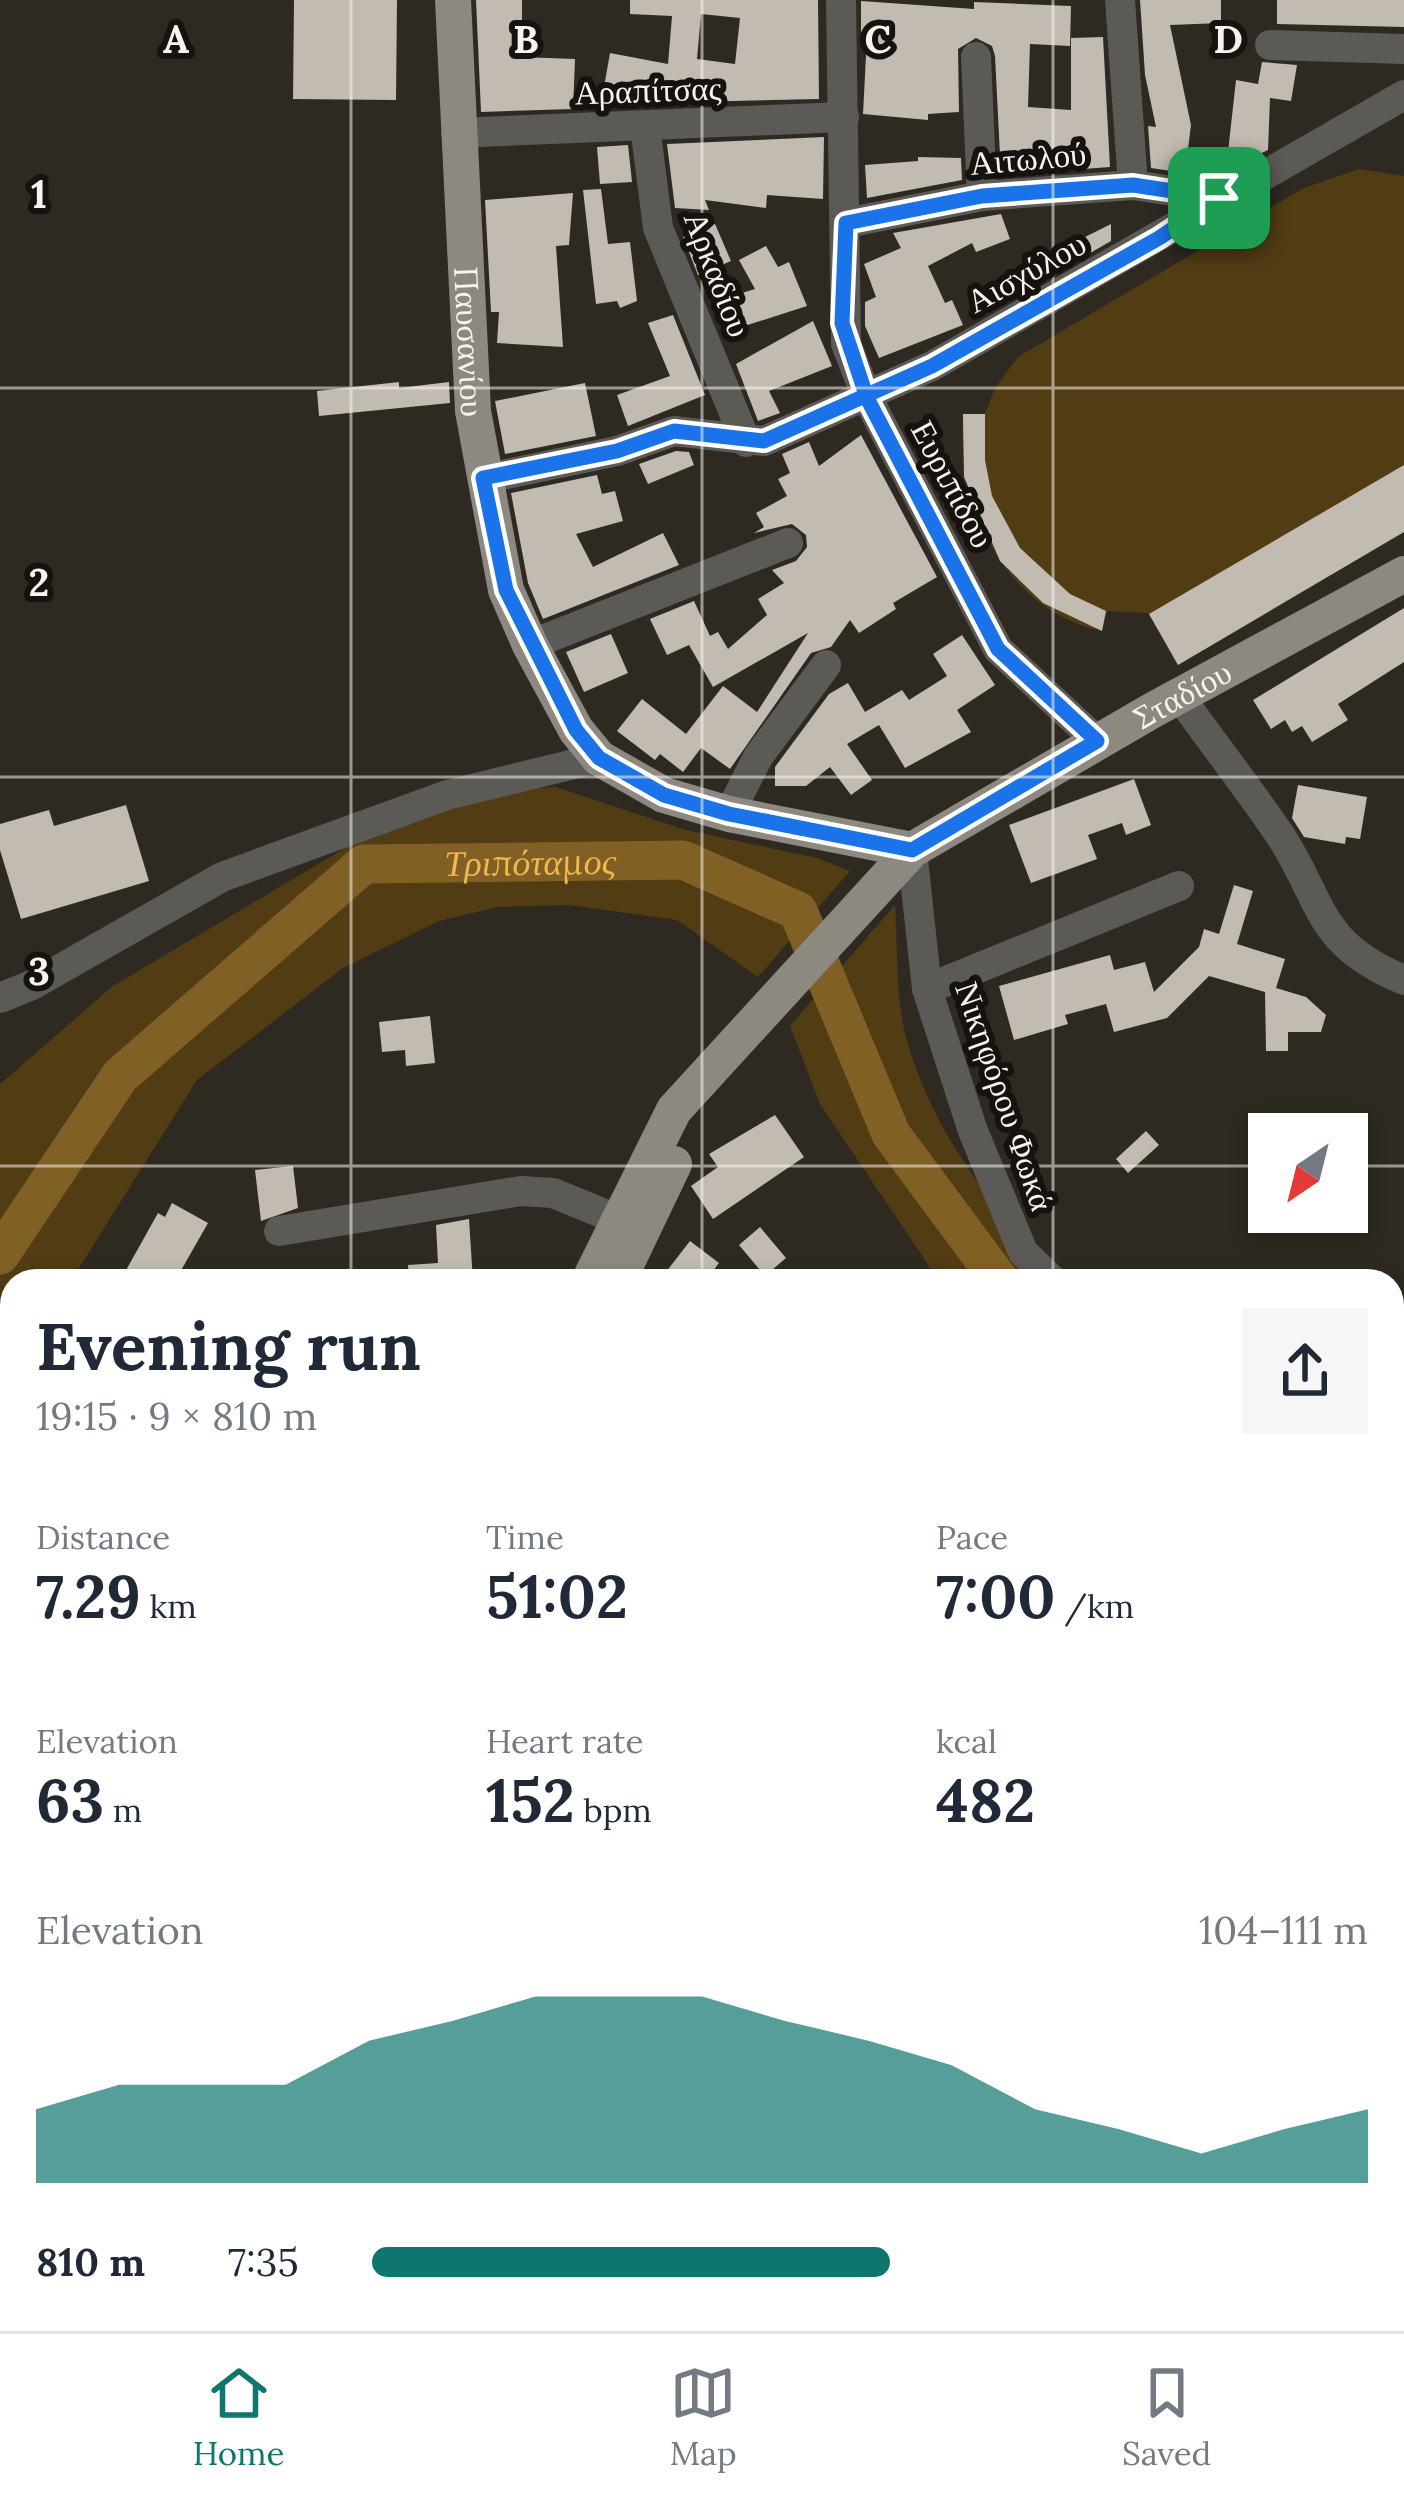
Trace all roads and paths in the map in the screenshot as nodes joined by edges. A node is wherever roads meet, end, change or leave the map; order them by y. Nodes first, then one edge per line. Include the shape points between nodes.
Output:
1 (453, 0) edge
2 (841, 0) edge
3 (1120, 0) edge
4 (1270, 45) dead end
5 (1404, 49) edge
6 (976, 57) dead end
7 (1404, 95) edge
8 (844, 117) junction
9 (645, 126) junction
10 (456, 133) junction
11 (1133, 185) junction
12 (982, 196) junction
13 (1219, 198) junction
14 (846, 223) junction
15 (867, 398) junction
16 (746, 442) junction
17 (483, 478) junction
18 (788, 543) dead end
19 (1404, 574) edge
20 (530, 645) junction
21 (826, 665) dead end
22 (1180, 697) junction
23 (1097, 741) junction
24 (599, 758) junction
25 (729, 814) junction
26 (912, 850) junction
27 (1179, 886) dead end
28 (1404, 980) edge
29 (32, 985) junction
30 (927, 989) junction
31 (0, 998) edge
32 (0, 1022) edge
33 (713, 1073) junction
34 (619, 1220) junction
35 (279, 1232) dead end
36 (595, 1269) edge
37 (623, 1269) edge
38 (1041, 1269) edge

1 - 10 main road, Παυσανίου
2 - 8 street, Ευριπίδου
3 - 11 street
4 - 5 street
6 - 12 street
7 - 13 street, Αισχύλου
8 - 9 street, Αραπίτσας
8 - 14 street, Ευριπίδου
9 - 10 street, Αραπίτσας
9 - 16 street, Αρκαδίου via 658,228
10 - 17 main road, Παυσανίου via 466,344
11 - 12 street, Αιτωλού
11 - 13 street, Αιτωλού
12 - 14 street, Αιτωλού
13 - 15 street, Αισχύλου
14 - 15 street, Ευριπίδου via 842,323
15 - 16 street, Αισχύλου
15 - 23 street, Ευριπίδου via 998,649
16 - 17 street via 674,431
17 - 20 main road, Παυσανίου via 506,590
18 - 20 street
19 - 22 main road, Σταδίου
20 - 24 main road, Παυσανίου
21 - 25 street via 758,757
22 - 23 main road, Σταδίου
22 - 28 street via 1283,839 1329,929
23 - 26 main road, Σταδίου
24 - 25 main road, Παυσανίου via 664,795
24 - 29 street via 447,795 222,877
25 - 26 main road, Παυσανίου
26 - 30 street, Νικηφόρου Φωκά
26 - 33 main road, Σταδίου
27 - 30 street
29 - 31 street
29 - 32 street
30 - 38 street, Νικηφόρου Φωκά via 973,1131 1023,1252
33 - 34 main road, Σταδίου via 674,1110
33 - 37 main road, Σταδίου
34 - 35 street via 553,1192 520,1191
34 - 36 main road, Σταδίου

